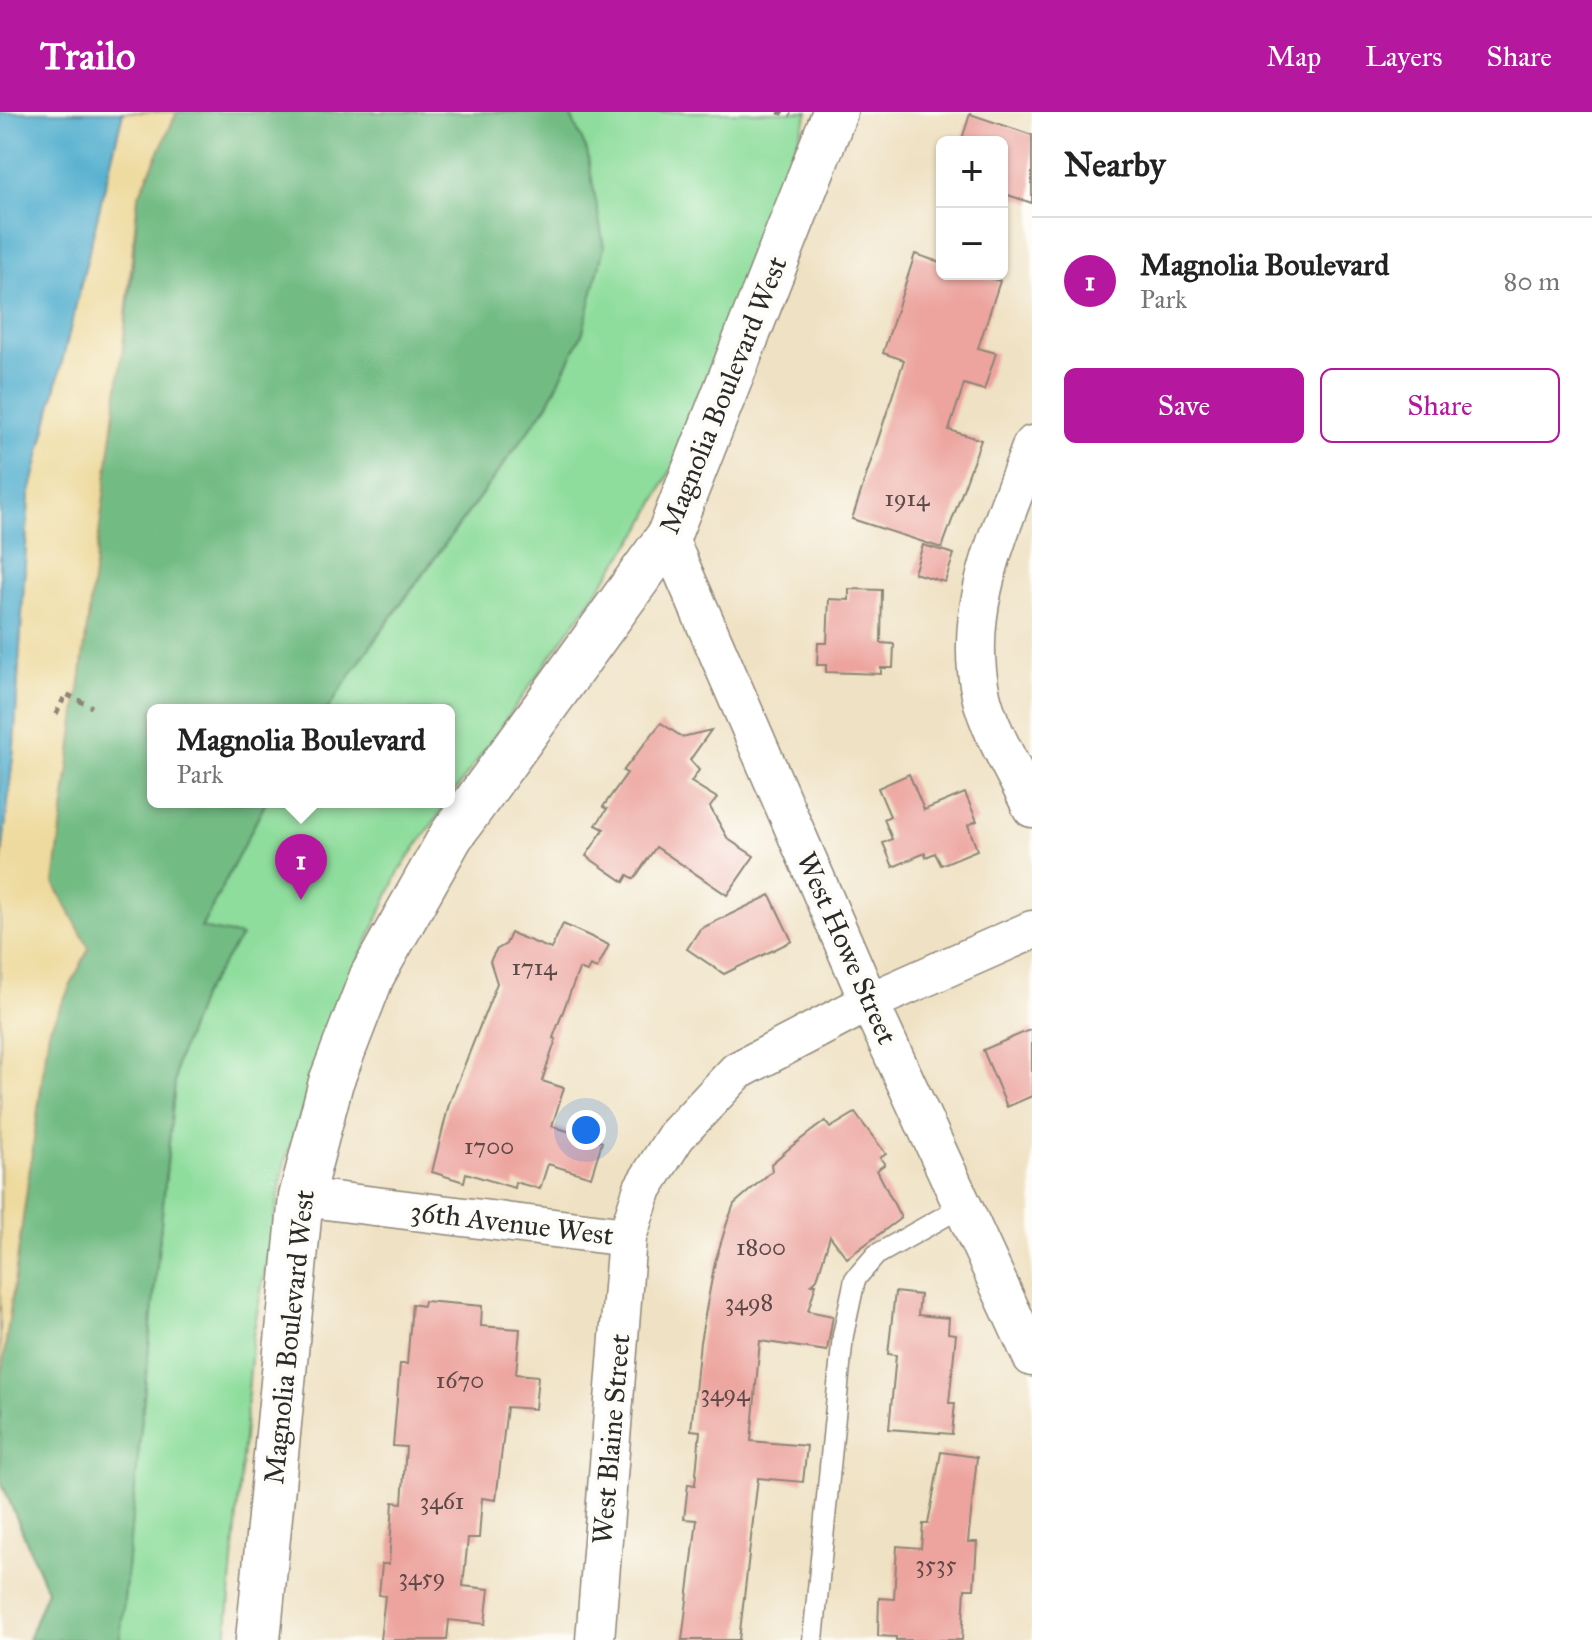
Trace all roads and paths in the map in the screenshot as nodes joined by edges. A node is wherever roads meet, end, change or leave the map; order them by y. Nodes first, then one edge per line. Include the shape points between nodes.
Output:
1 (778, 112) edge
2 (835, 112) edge
3 (791, 115) dead end
4 (1032, 445) edge
5 (668, 537) junction
6 (92, 707) dead end
7 (56, 714) dead end
8 (1032, 808) edge
9 (1032, 930) edge
10 (869, 1002) junction
11 (301, 1197) junction
12 (963, 1206) junction
13 (627, 1237) junction
14 (1032, 1357) edge
15 (258, 1640) edge
16 (595, 1640) edge
17 (813, 1640) edge

1 - 3 path
2 - 5 street, Magnolia Boulevard West
4 - 8 street via 983,582 975,649 981,697
5 - 10 street, West Howe Street
5 - 11 street, Magnolia Boulevard West via 451,836 372,976 331,1082
6 - 7 path via 66,694
9 - 10 street, 36th Avenue West
10 - 12 street, West Howe Street
10 - 13 street, 36th Avenue West via 737,1071 676,1136 643,1188
11 - 13 street, 36th Avenue West
11 - 15 street, Magnolia Boulevard West
12 - 14 street, West Howe Street
12 - 17 lane via 876,1255 855,1279 843,1335
13 - 16 street, West Blaine Street

